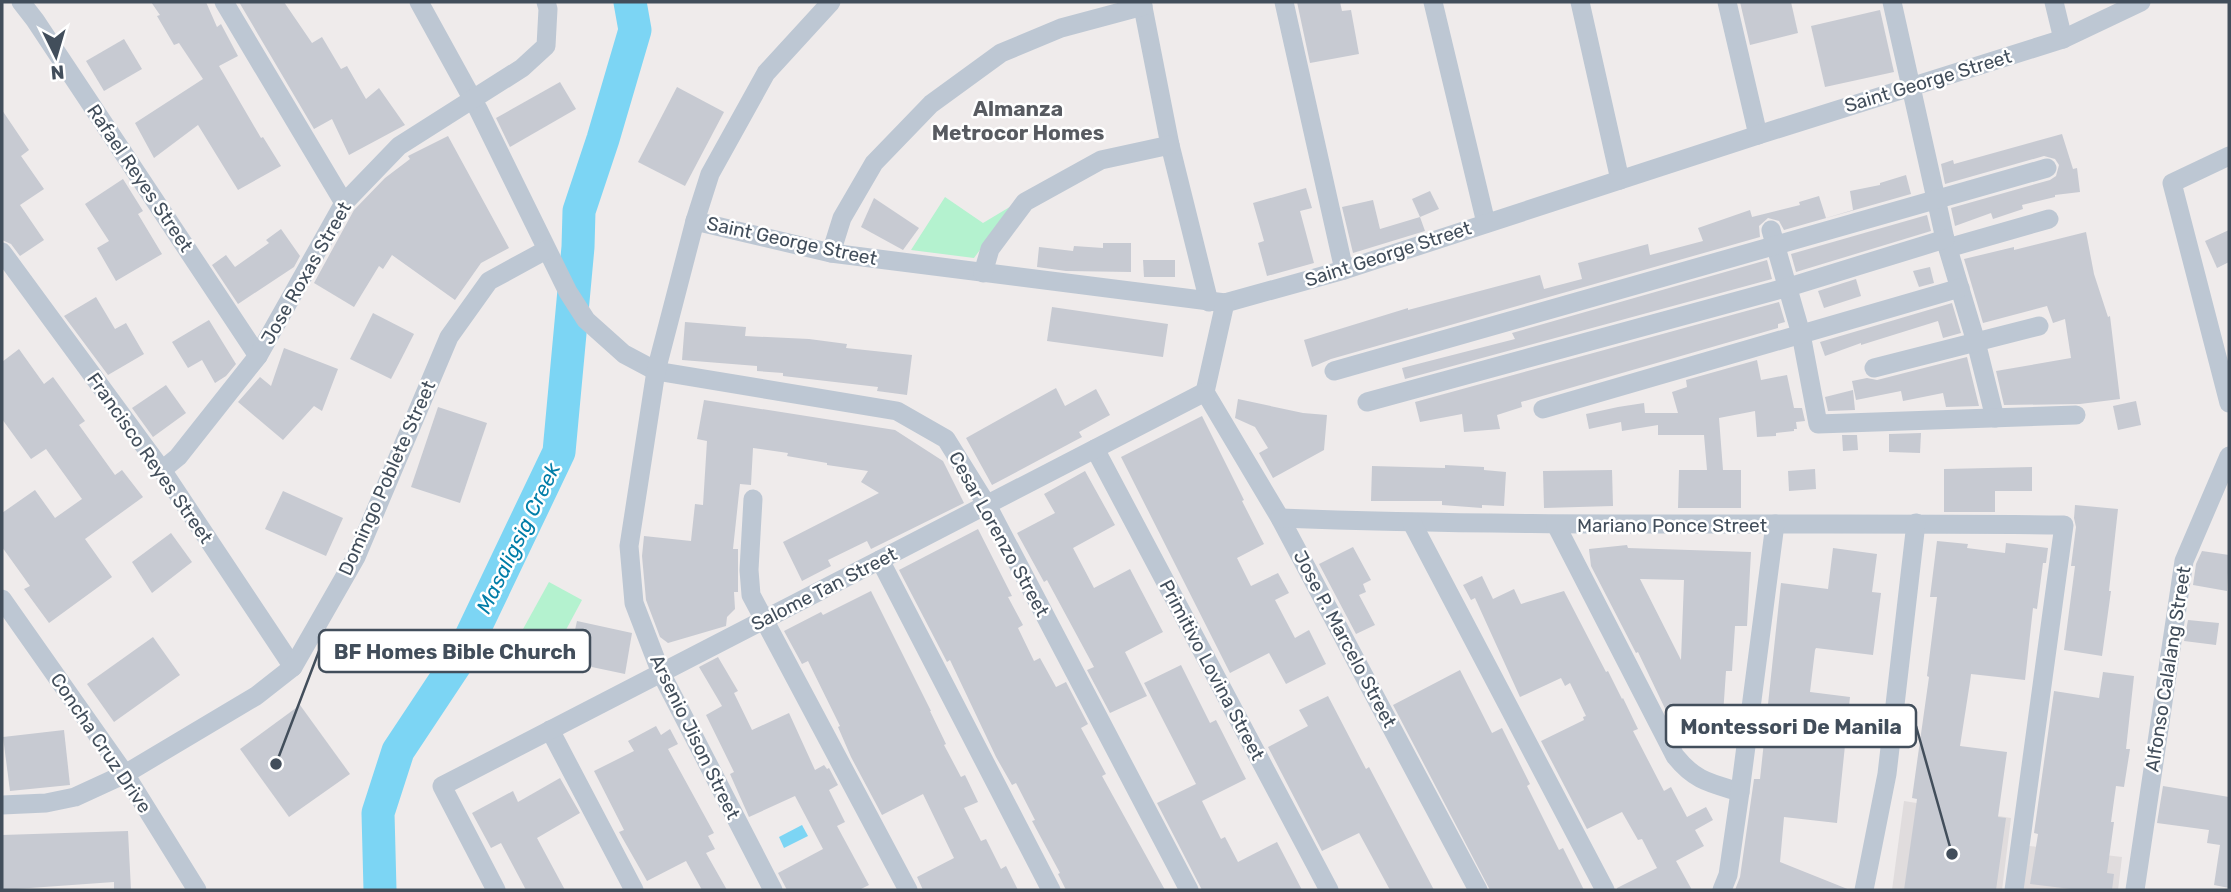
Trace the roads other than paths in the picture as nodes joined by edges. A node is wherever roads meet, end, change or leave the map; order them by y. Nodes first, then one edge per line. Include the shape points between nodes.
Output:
1 (21, 2) edge
2 (224, 2) edge
3 (419, 2) edge
4 (546, 2) edge
5 (831, 2) edge
6 (1284, 2) edge
7 (1433, 2) edge
8 (1580, 2) edge
9 (1727, 2) edge
10 (1892, 2) edge
11 (2054, 2) edge
12 (2141, 2) edge
13 (1142, 4) edge
14 (2063, 39) junction
15 (1913, 86) junction
16 (473, 101) junction
17 (1758, 135) junction
18 (1170, 145) junction
19 (2229, 156) edge
20 (2047, 168) dead end
21 (1620, 180) junction
22 (1937, 198) junction
23 (344, 203) junction
24 (2049, 219) dead end
25 (695, 221) junction
26 (1486, 223) junction
27 (1774, 238) junction
28 (1947, 244) junction
29 (546, 250) junction
30 (2, 252) edge
31 (831, 253) junction
32 (1344, 270) junction
33 (983, 274) junction
34 (1789, 287) junction
35 (1960, 288) junction
36 (1217, 303) junction
37 (2039, 326) dead end
38 (1801, 334) junction
39 (1976, 342) junction
40 (258, 356) junction
41 (1874, 368) dead end
42 (656, 371) junction
43 (1334, 372) dead end
44 (1205, 392) junction
45 (1367, 402) dead end
46 (2229, 402) edge
47 (1543, 409) dead end
48 (2076, 415) dead end
49 (1995, 418) junction
50 (1095, 449) junction
51 (2229, 456) edge
52 (162, 470) junction
53 (753, 499) dead end
54 (987, 505) junction
55 (1280, 517) junction
56 (1412, 523) junction
57 (1916, 523) junction
58 (1556, 524) junction
59 (1774, 524) junction
60 (880, 560) junction
61 (2, 599) edge
62 (765, 619) junction
63 (293, 667) junction
64 (661, 673) junction
65 (550, 730) junction
66 (125, 774) junction
67 (1740, 792) junction
68 (2, 805) edge
69 (197, 890) edge
70 (496, 890) edge
71 (634, 890) edge
72 (773, 890) edge
73 (908, 890) edge
74 (1051, 890) edge
75 (1189, 890) edge
76 (1329, 890) edge
77 (1478, 890) edge
78 (1605, 890) edge
79 (1722, 890) edge
80 (1864, 890) edge
81 (2014, 890) edge
82 (2136, 890) edge

1 - 40 street, Rafael Reyes Street
2 - 23 street
3 - 16 street, Cesar Lorenzo Street
4 - 16 street, Jose Roxas Street via 546,46
5 - 25 street, Arsenio Jison Street via 766,74 710,174
6 - 32 street
7 - 26 street
8 - 21 street
9 - 17 street
10 - 15 street
11 - 14 street
12 - 14 street, Saint George Street
13 - 18 street
13 - 31 street via 1061,28 1001,53 931,104 874,163 842,218
14 - 15 street, Saint George Street
15 - 17 street, Saint George Street
15 - 22 street
16 - 23 street, Jose Roxas Street via 399,146
16 - 29 street, Cesar Lorenzo Street
17 - 21 street, Saint George Street
18 - 33 street via 1101,160 1025,202 990,250
18 - 36 street
19 - 46 street via 2172,183
20 - 22 street
21 - 26 street, Saint George Street
22 - 27 street
22 - 28 street
23 - 40 street, Jose Roxas Street
24 - 28 street
25 - 31 street, Saint George Street
25 - 42 street, Arsenio Jison Street
26 - 32 street, Saint George Street
27 - 34 street
27 - 43 street
28 - 34 street
28 - 35 street
29 - 42 street, Cesar Lorenzo Street via 586,320 624,354
29 - 63 street, Domingo Poblete Street via 489,281 449,337 356,557
30 - 52 street, Francisco Reyes Street
31 - 33 street, Saint George Street
32 - 36 street, Saint George Street
33 - 36 street, Saint George Street
34 - 38 street
34 - 45 street
35 - 38 street
35 - 39 street
36 - 44 street
37 - 39 street
38 - 47 street
38 - 49 street via 1818,424
39 - 41 street
39 - 49 street
40 - 52 street, Jose Roxas Street via 178,457
42 - 54 street, Cesar Lorenzo Street via 897,411 946,439
42 - 64 street, Arsenio Jison Street via 629,546 634,603
44 - 50 street, Salome Tan Street
44 - 55 street, Jose P. Marcelo Street
48 - 49 street
50 - 54 street, Salome Tan Street
50 - 76 street, Primitivo Lovina Street
51 - 82 street, Alfonso Calalang Street via 2184,561
52 - 63 street, Francisco Reyes Street
53 - 62 street via 751,595
54 - 60 street, Salome Tan Street
54 - 75 street, Cesar Lorenzo Street
55 - 56 street, Mariano Ponce Street
55 - 77 street, Jose P. Marcelo Street
56 - 58 street, Mariano Ponce Street
56 - 78 street
57 - 59 street, Mariano Ponce Street
57 - 80 street via 1887,774
57 - 81 street, Mariano Ponce Street via 2064,525
58 - 59 street, Mariano Ponce Street
58 - 67 street via 1675,755 1688,772
59 - 67 street
60 - 62 street, Salome Tan Street
60 - 74 street
61 - 66 street, Concha Cruz Drive
62 - 64 street, Salome Tan Street
62 - 73 street
63 - 66 street, Domingo Poblete Street via 256,696
64 - 65 street, Salome Tan Street
64 - 72 street, Arsenio Jison Street
65 - 70 street, Salome Tan Street via 442,786
65 - 71 street
66 - 68 street, Domingo Poblete Street via 75,797
66 - 69 street, Concha Cruz Drive
67 - 79 street

